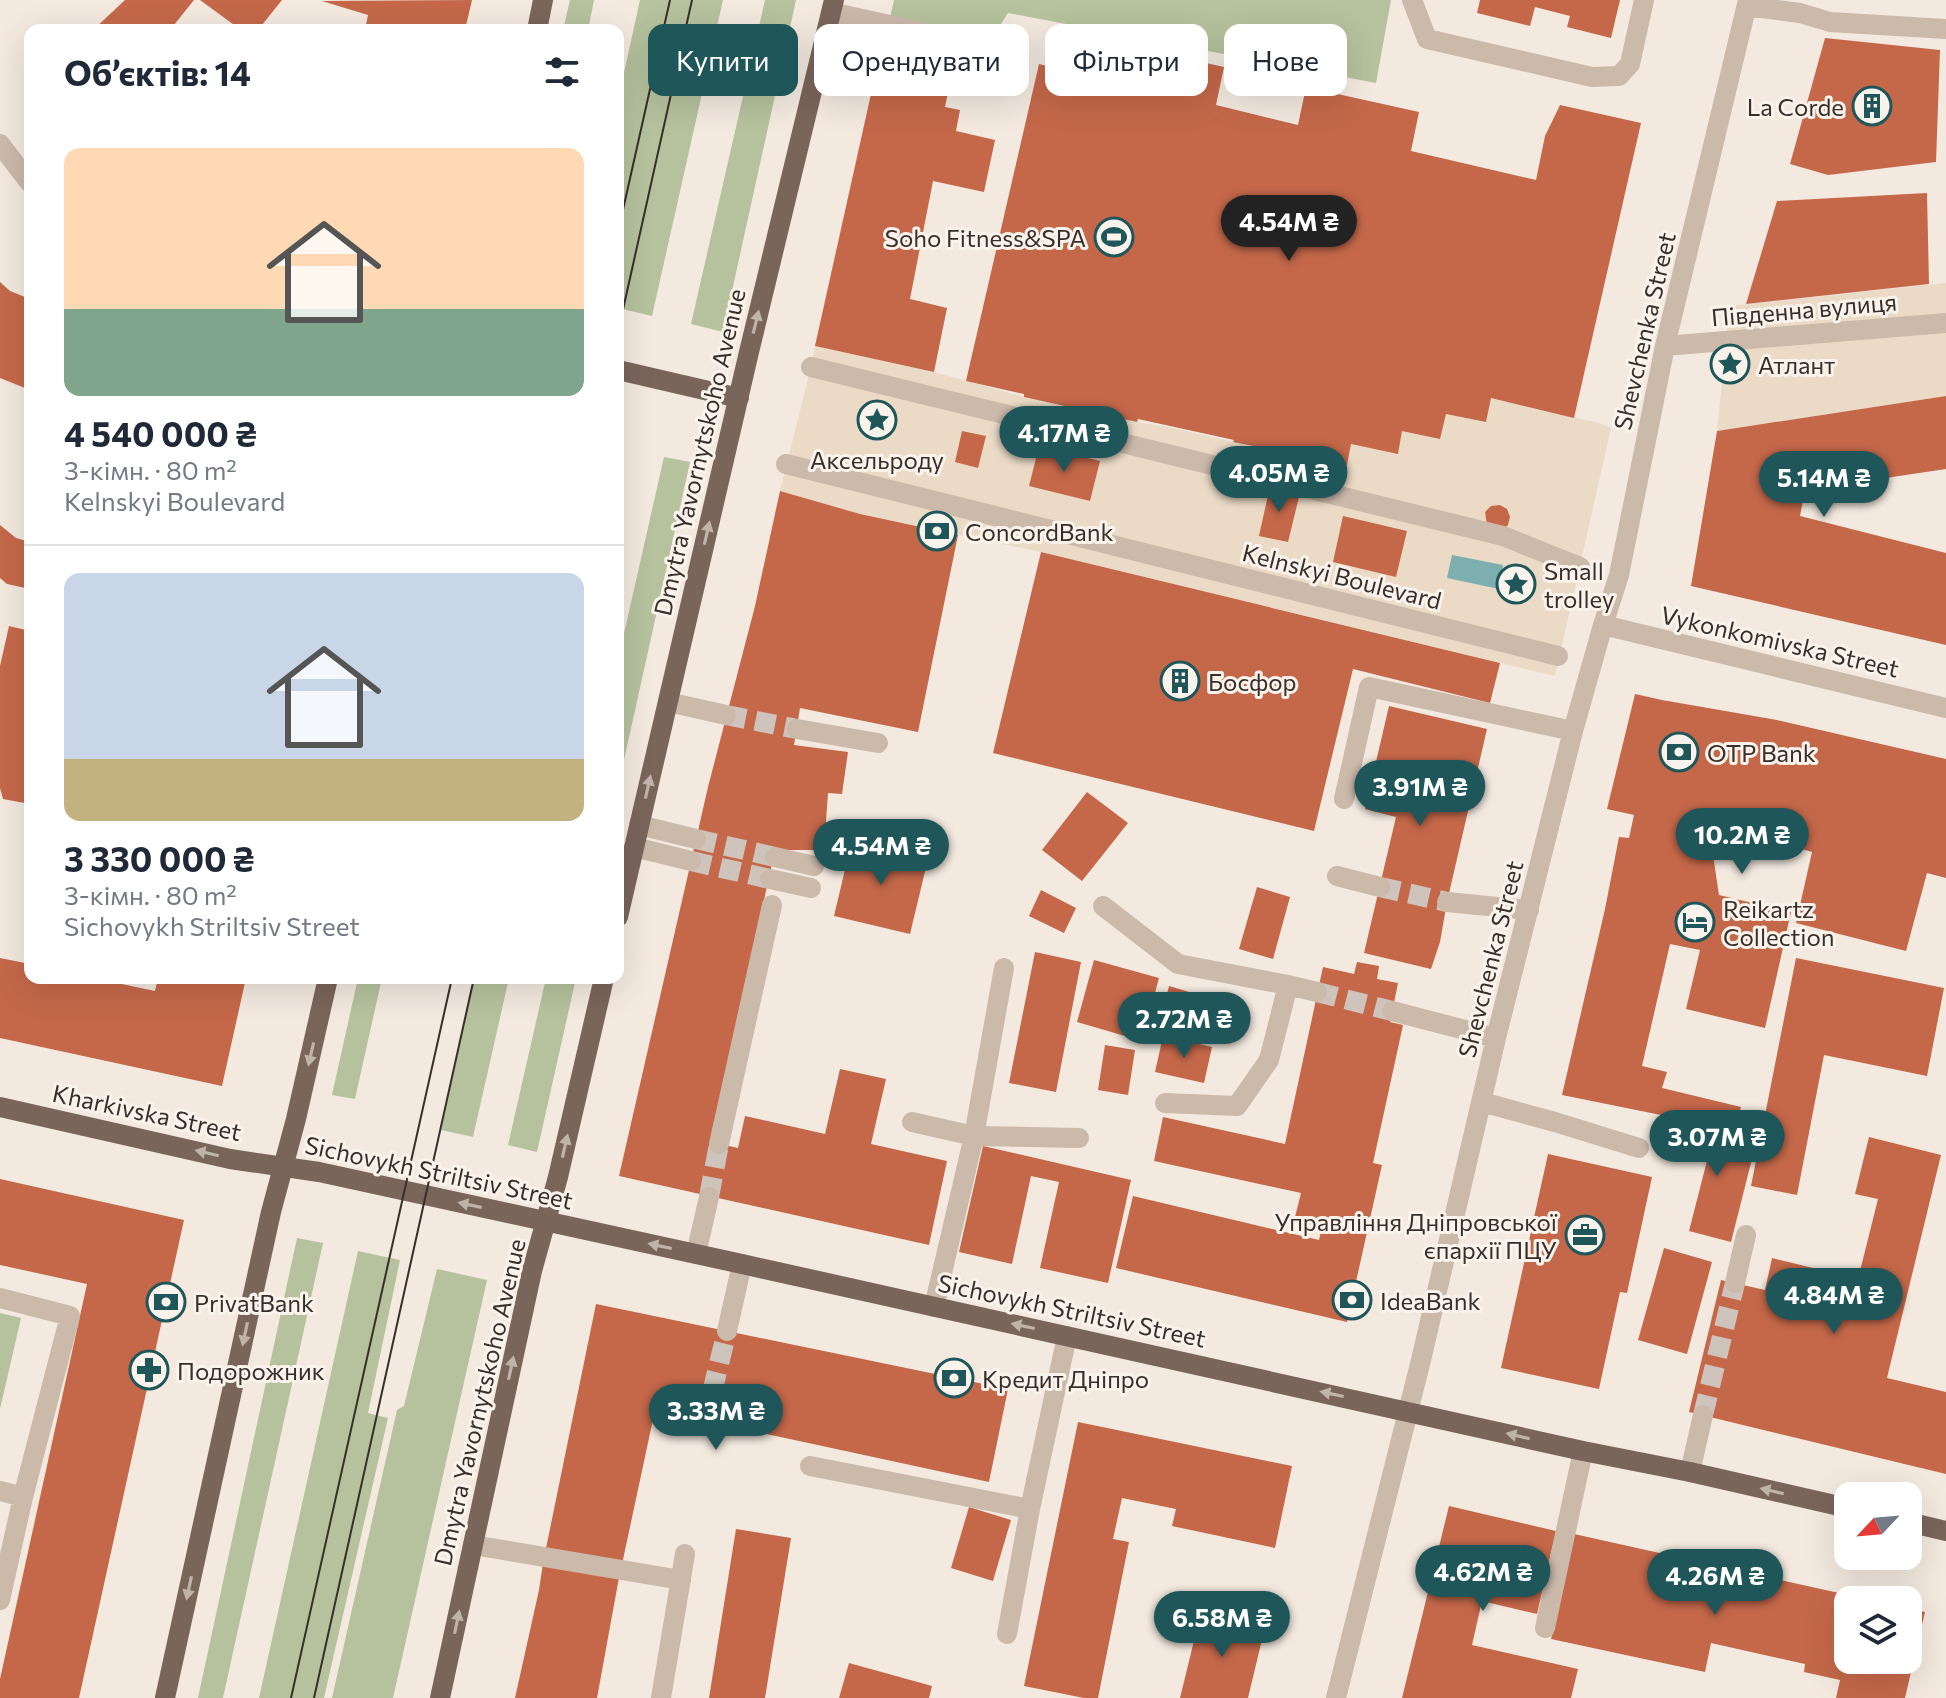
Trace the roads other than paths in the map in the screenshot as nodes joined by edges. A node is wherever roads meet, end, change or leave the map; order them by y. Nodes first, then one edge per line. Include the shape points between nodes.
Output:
1 (543, 0) edge
2 (1412, 0) edge
3 (1644, 0) edge
4 (1748, 3) edge
5 (832, 6) edge
6 (538, 24) edge
7 (900, 24) edge
8 (1946, 29) edge
9 (0, 144) edge
10 (24, 175) edge
11 (1946, 323) edge
12 (1665, 346) junction
13 (811, 367) dead end
14 (624, 371) edge
15 (739, 398) junction
16 (786, 464) dead end
17 (1580, 567) dead end
18 (1603, 625) junction
19 (1558, 656) dead end
20 (668, 702) junction
21 (1946, 708) edge
22 (726, 715) tunnel mouth
23 (797, 729) tunnel mouth
24 (1573, 731) junction
25 (878, 743) dead end
26 (1344, 799) dead end
27 (639, 825) junction
28 (696, 839) tunnel mouth
29 (634, 847) junction
30 (775, 857) tunnel mouth
31 (691, 861) tunnel mouth
32 (814, 866) dead end
33 (1337, 876) dead end
34 (770, 879) tunnel mouth
35 (1380, 887) tunnel mouth
36 (811, 888) dead end
37 (624, 891) edge
38 (1447, 902) tunnel mouth
39 (772, 905) dead end
40 (1103, 906) dead end
41 (1529, 910) junction
42 (1004, 968) dead end
43 (327, 984) edge
44 (603, 984) edge
45 (1288, 985) junction
46 (1317, 992) tunnel mouth
47 (1392, 1011) tunnel mouth
48 (1496, 1038) junction
49 (1482, 1102) junction
50 (1165, 1103) dead end
51 (0, 1107) edge
52 (912, 1122) dead end
53 (974, 1136) junction
54 (1079, 1138) dead end
55 (719, 1144) tunnel mouth
56 (1639, 1148) dead end
57 (284, 1166) junction
58 (709, 1197) tunnel mouth
59 (546, 1222) junction
60 (1746, 1235) dead end
61 (696, 1254) junction
62 (742, 1264) junction
63 (1735, 1283) tunnel mouth
64 (0, 1298) edge
65 (934, 1307) junction
66 (727, 1331) tunnel mouth
67 (1067, 1336) junction
68 (1408, 1411) junction
69 (1703, 1415) tunnel mouth
70 (1583, 1451) junction
71 (810, 1466) dead end
72 (1690, 1472) junction
73 (0, 1491) edge
74 (23, 1497) junction
75 (1834, 1505) edge
76 (1030, 1509) junction
77 (1922, 1525) edge
78 (1946, 1531) edge
79 (473, 1545) junction
80 (685, 1554) dead end
81 (681, 1580) junction
82 (0, 1600) edge
83 (1545, 1628) dead end
84 (1007, 1634) dead end
85 (165, 1698) edge
86 (440, 1698) edge
87 (661, 1698) edge
88 (1336, 1698) edge

1 - 6 main road
2 - 3 street via 1427,39 1592,77 1619,76 1630,64
4 - 8 street via 1830,22
4 - 12 street, Shevchenka Street
5 - 7 street
15 -> 5 main road, Dmytra Yavornytskoho Avenue
9 - 10 street
11 - 12 street, Південна вулиця
12 - 18 street, Shevchenka Street via 1619,575
13 - 17 street via 1503,536
14 - 15 main road
20 -> 15 main road, Dmytra Yavornytskoho Avenue
16 - 19 street, Kelnskyi Boulevard
18 - 21 street, Vykonkomivska Street
18 - 24 street, Shevchenka Street
20 - 22 street
27 -> 20 main road, Dmytra Yavornytskoho Avenue
23 - 25 street
24 - 26 street via 1369,687
24 - 41 street, Shevchenka Street
27 - 28 street
27 - 29 main road, Dmytra Yavornytskoho Avenue
29 - 31 street
29 - 37 main road, Dmytra Yavornytskoho Avenue
30 - 32 street
33 - 35 street
34 - 36 street
38 - 41 street
39 - 55 street
40 - 45 street via 1178,964
41 - 48 street, Shevchenka Street
42 - 53 street
43 -> 57 main road
59 -> 44 main road, Dmytra Yavornytskoho Avenue
45 - 46 street
45 - 50 street via 1269,1060 1237,1106
47 - 48 street
48 - 49 street, Shevchenka Street
49 - 56 street
49 - 68 street, Shevchenka Street
57 -> 51 main road, Kharkivska Street via 230,1159
52 - 53 street
53 - 54 street
53 - 65 street
59 -> 57 main road, Sichovykh Striltsiv Street
57 -> 85 main road
58 - 61 street
61 -> 59 main road, Sichovykh Striltsiv Street
79 -> 59 main road, Dmytra Yavornytskoho Avenue
60 - 63 street
61 - 62 main road, Sichovykh Striltsiv Street
62 - 65 main road, Sichovykh Striltsiv Street
62 - 66 street
64 - 74 street via 70,1316
67 -> 65 main road, Sichovykh Striltsiv Street
68 -> 67 main road, Sichovykh Striltsiv Street
67 - 76 street
70 -> 68 main road, Sichovykh Striltsiv Street
68 - 88 street, Shevchenka Street
69 - 72 street
70 - 72 main road, Sichovykh Striltsiv Street
70 - 83 street
71 - 76 street
75 -> 72 main road, Sichovykh Striltsiv Street
73 - 74 street
74 - 82 street
76 - 84 street
77 - 78 main road
79 - 81 street
86 -> 79 main road, Dmytra Yavornytskoho Avenue
80 - 81 street
81 - 87 street

